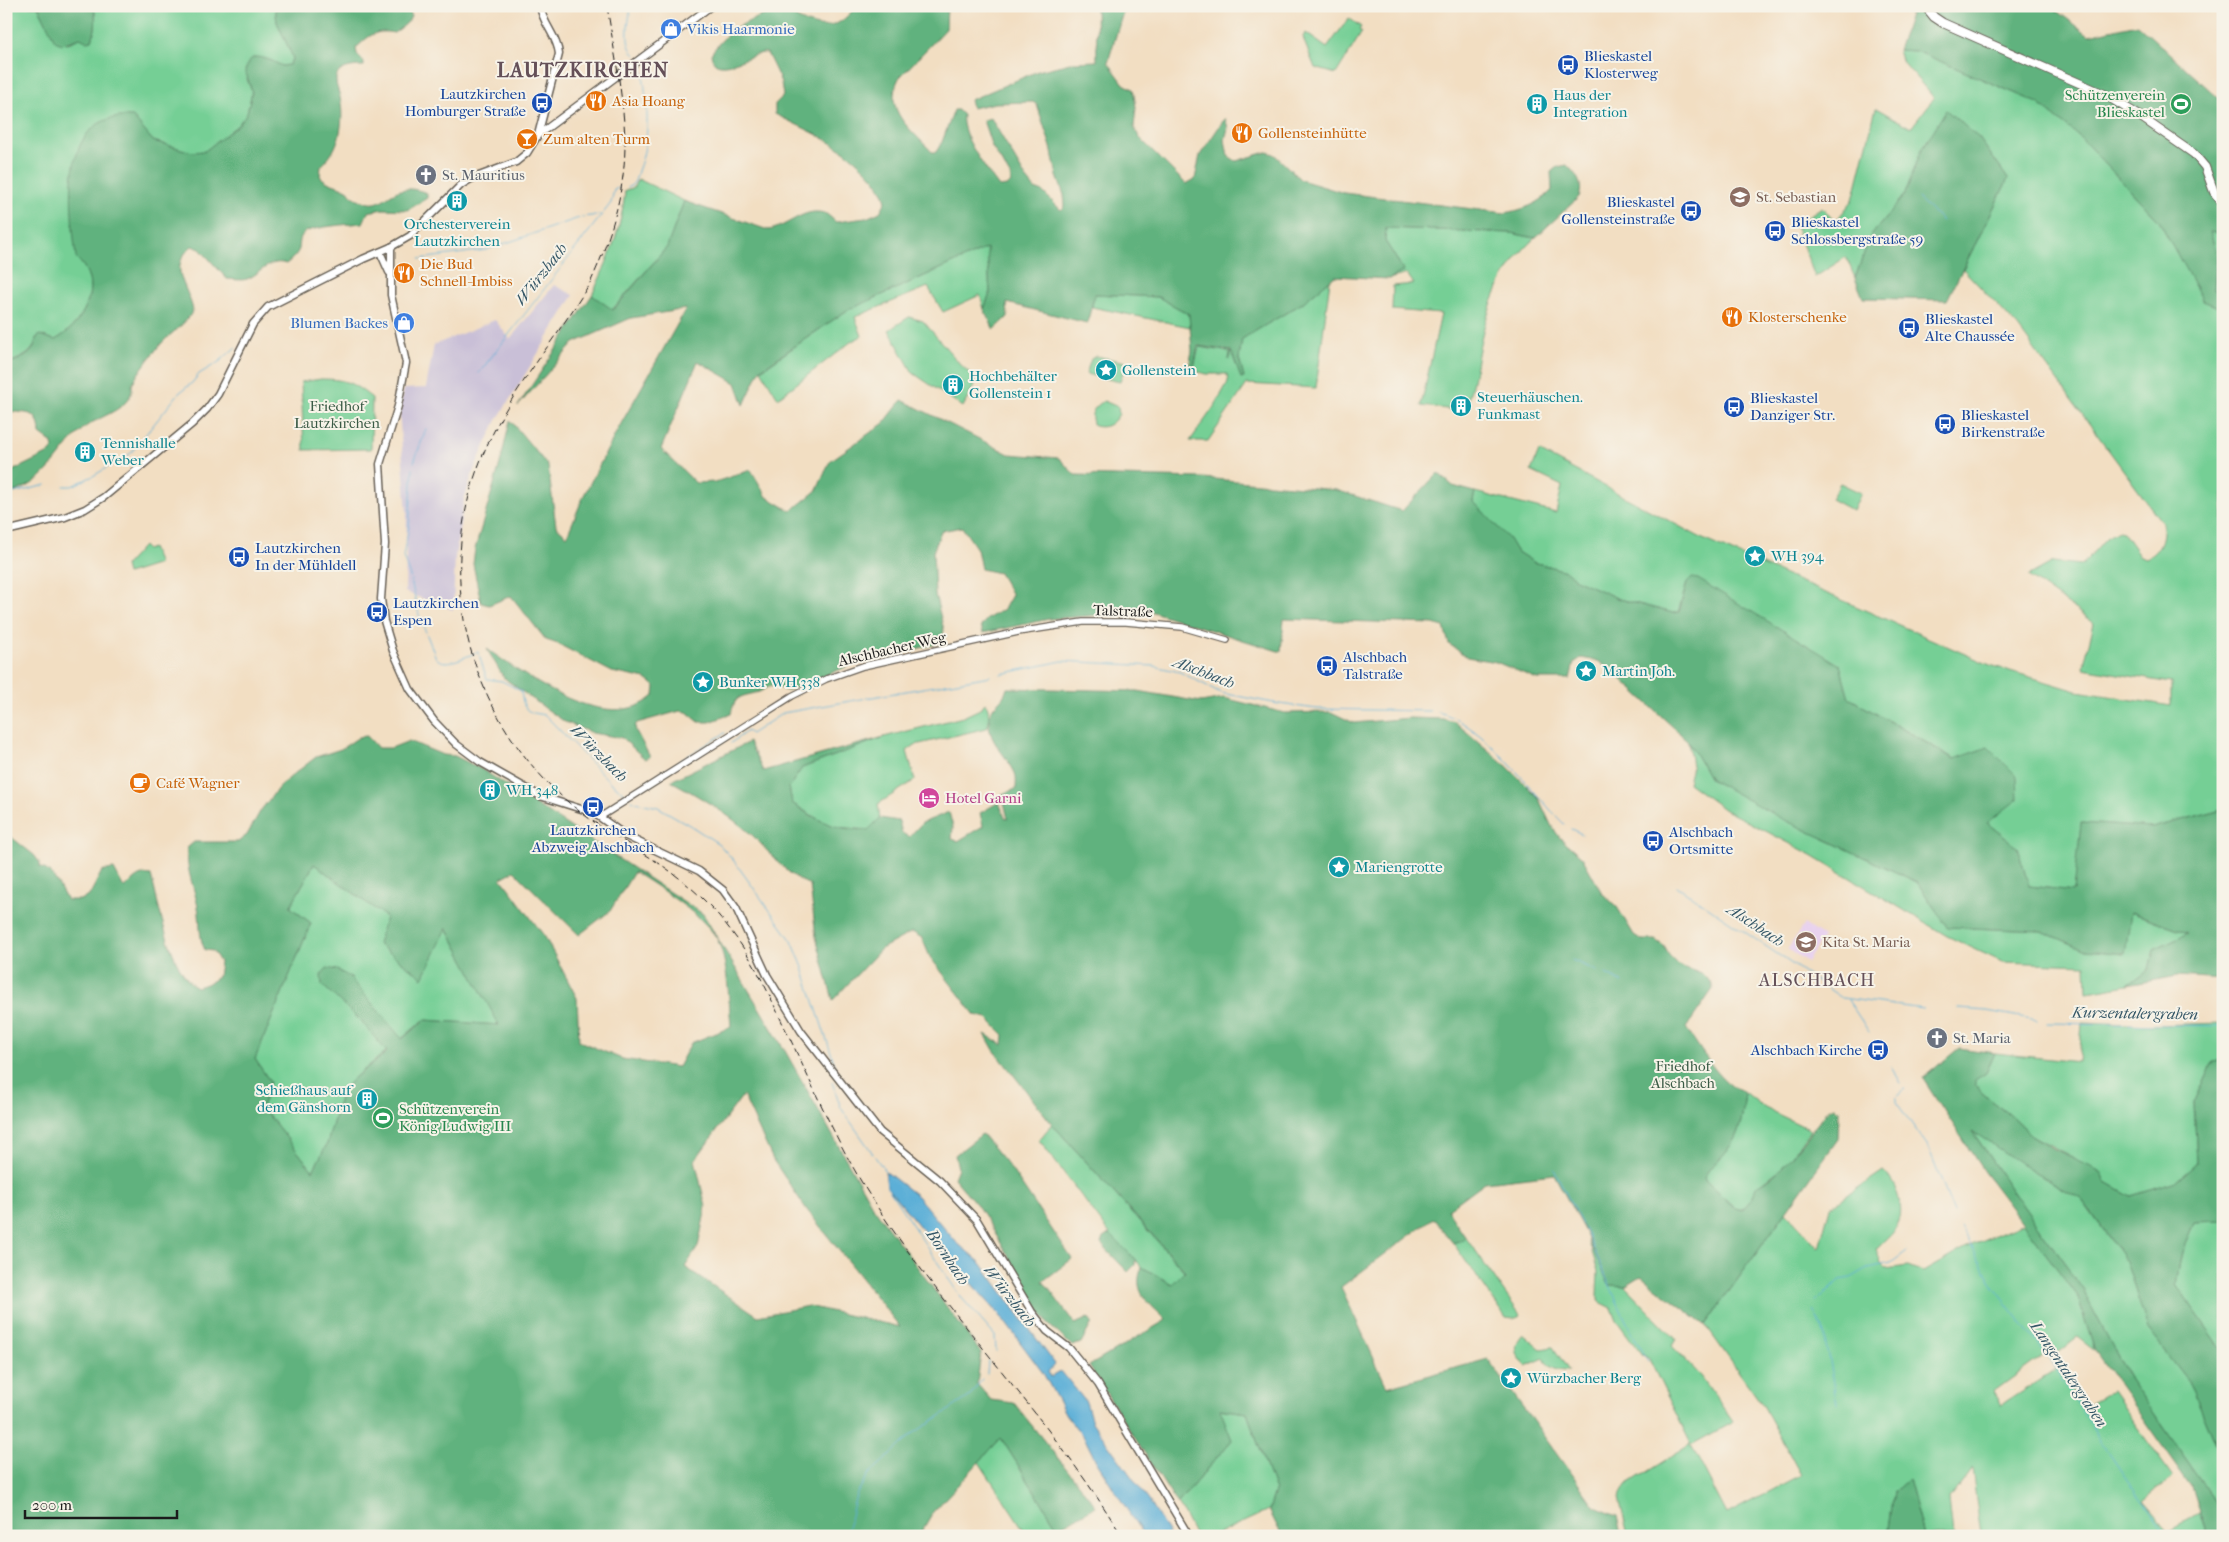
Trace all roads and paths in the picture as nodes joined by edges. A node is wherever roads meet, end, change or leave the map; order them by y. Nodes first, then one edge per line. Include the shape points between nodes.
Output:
1 (540, 6) edge
2 (711, 6) edge
3 (1925, 6) edge
4 (544, 111) junction
5 (557, 121) junction
6 (538, 135) junction
7 (2223, 204) edge
8 (391, 247) junction
9 (380, 252) junction
10 (390, 276) junction
11 (6, 531) edge
12 (1018, 632) joint
13 (1227, 640) dead end
14 (600, 818) junction
15 (1189, 1536) edge

1 - 4 main road via 543,20 557,40 559,54
2 - 5 main road
3 - 7 main road via 1943,22 2104,94 2138,114 2200,160
4 - 5 main road via 548,118
4 - 6 main road
5 - 6 main road
6 - 8 main road via 524,156 509,166 464,183 420,228
8 - 9 main road
8 - 10 main road
9 - 10 main road
9 - 11 main road via 268,306 253,324 218,394 207,409 104,497 70,515
10 - 14 main road via 392,304 406,363 380,472 385,526 381,599 384,622 398,666 420,704 456,744 480,762 550,801 581,808
12 - 13 street, Talstraße via 1083,622 1126,622 1182,627
12 - 14 street, Alschbacher Weg via 863,666 826,679 792,696
14 - 15 main road via 626,836 699,871 723,890 736,908 771,982 801,1031 880,1132 940,1181 977,1220 1032,1312 1069,1348 1098,1384

